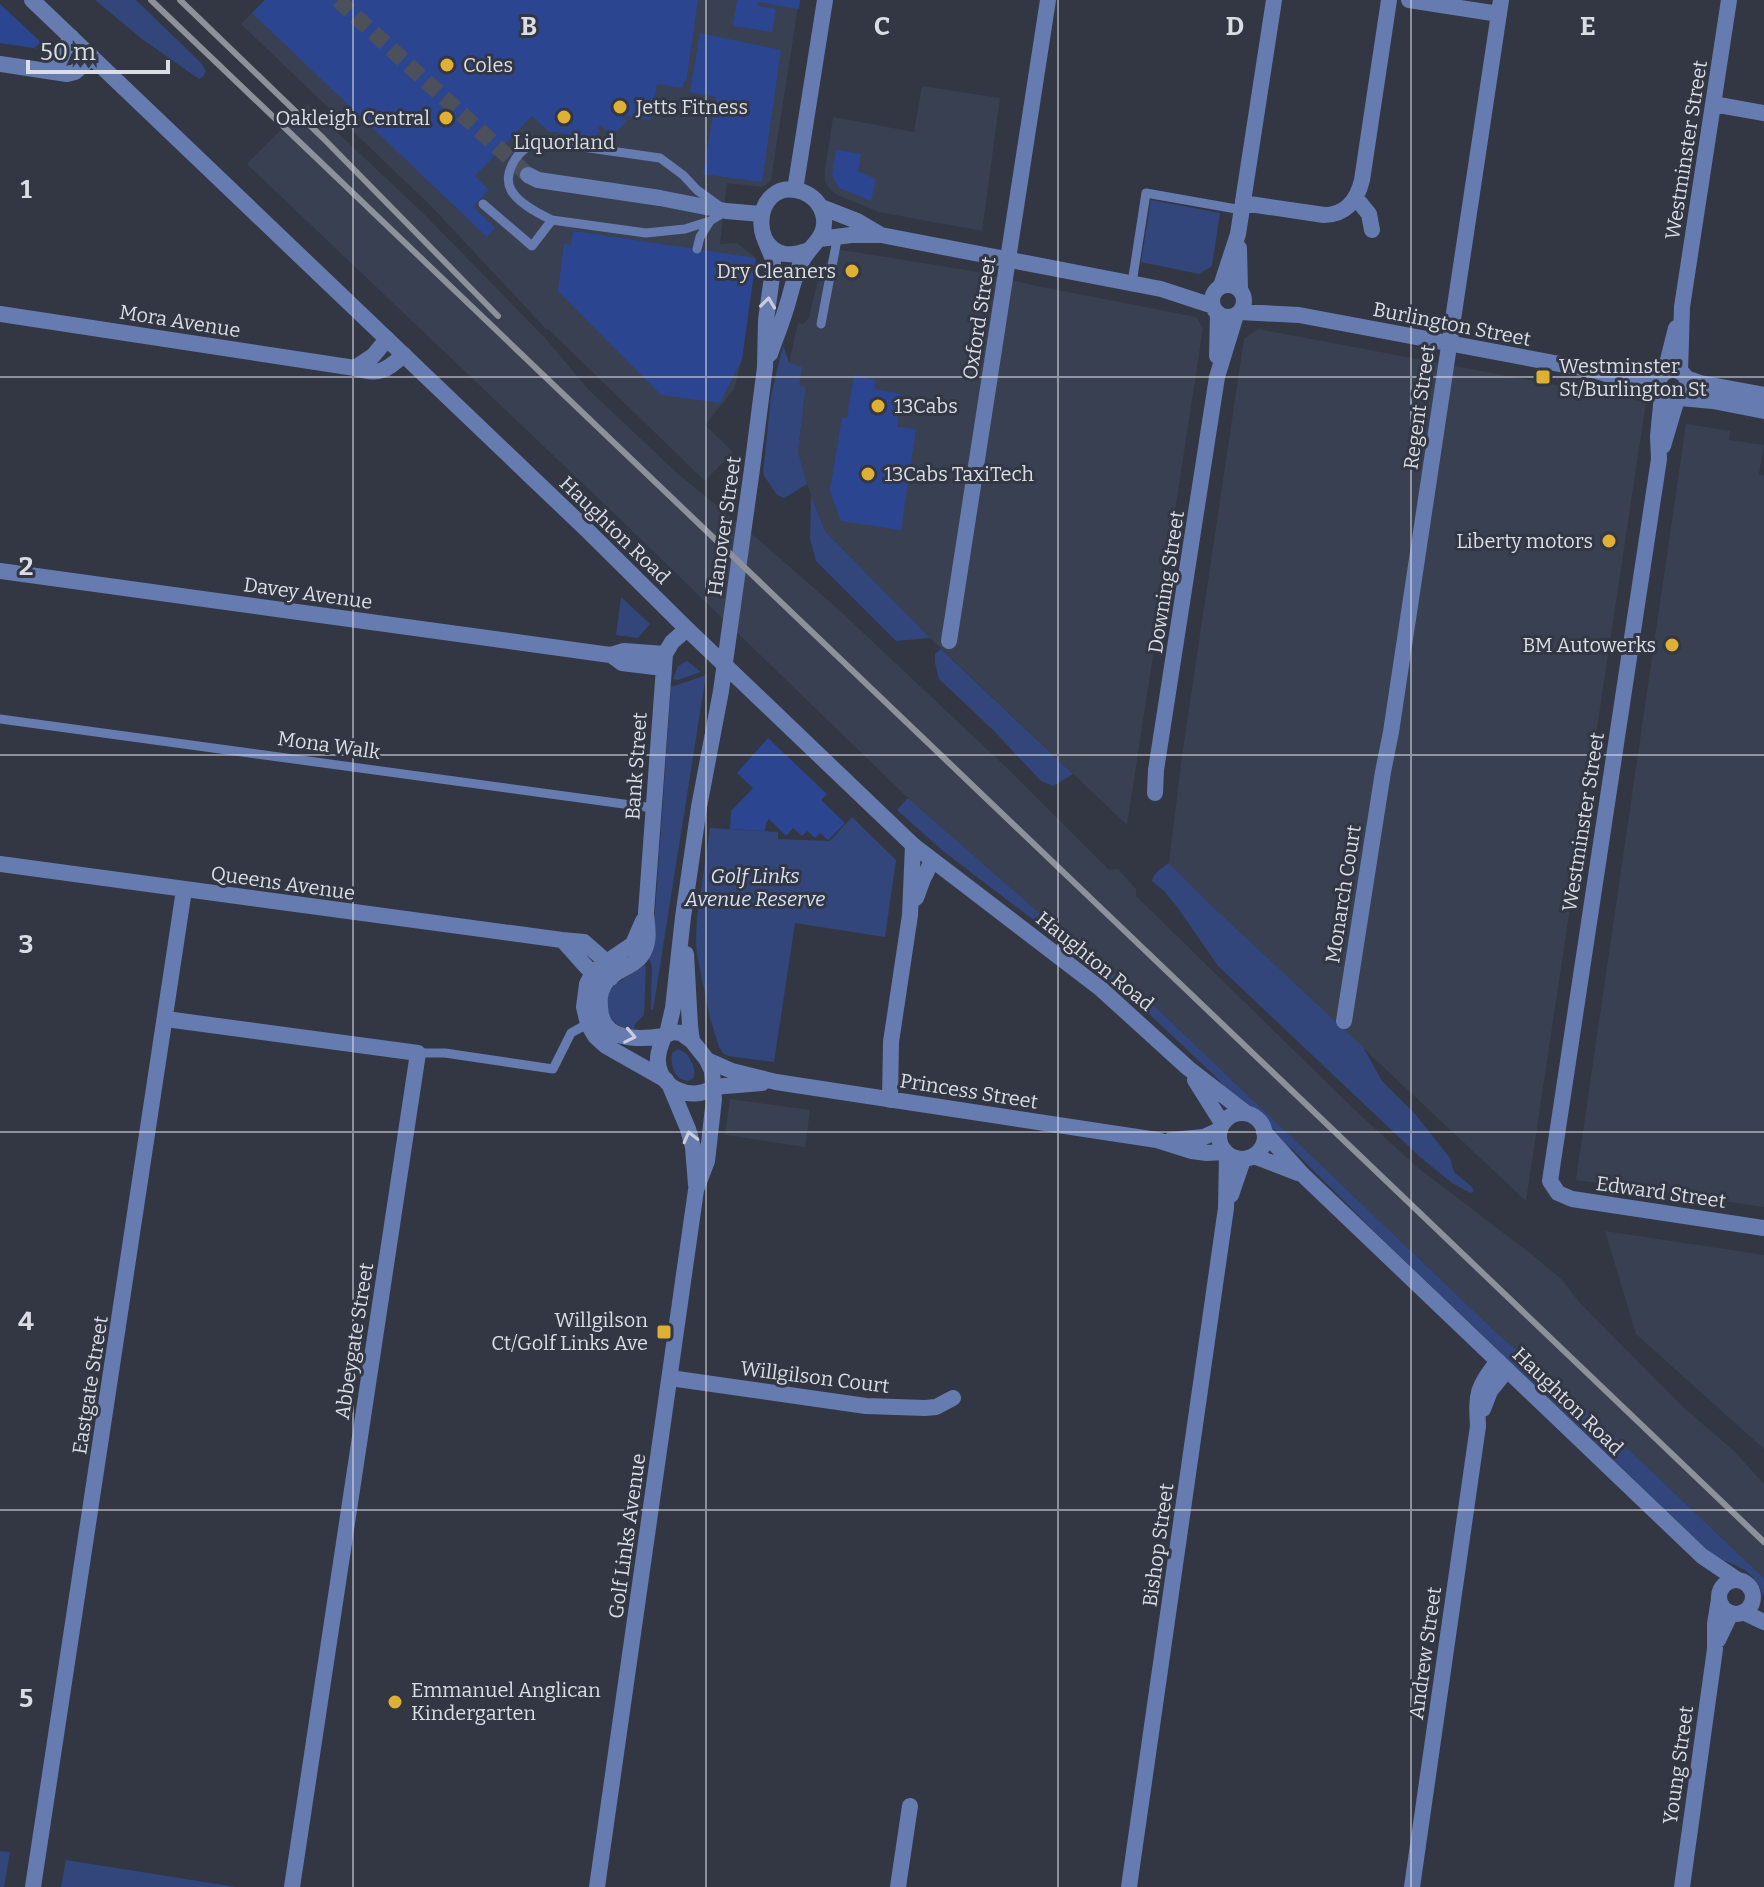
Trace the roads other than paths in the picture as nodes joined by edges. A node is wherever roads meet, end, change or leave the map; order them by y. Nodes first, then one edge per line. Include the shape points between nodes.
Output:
1 (32, 0) edge
2 (825, 0) edge
3 (1048, 0) edge
4 (1274, 0) edge
5 (1389, 0) edge
6 (1409, 0) edge
7 (1729, 0) edge
8 (1500, 7) edge
9 (71, 37) junction
10 (92, 57) junction
11 (0, 64) edge
12 (48, 70) junction
13 (1713, 104) junction
14 (1764, 113) edge
15 (528, 175) tunnel mouth
16 (795, 190) junction
17 (1356, 198) junction
18 (483, 204) dead end
19 (821, 207) junction
20 (1242, 207) junction
21 (726, 211) junction
22 (761, 214) junction
23 (552, 220) junction
24 (710, 221) junction
25 (1372, 230) dead end
26 (1238, 234) junction
27 (881, 235) junction
28 (765, 240) junction
29 (822, 242) junction
30 (697, 249) dead end
31 (1008, 260) junction
32 (1132, 283) junction
33 (1241, 291) junction
34 (1217, 298) junction
35 (0, 314) edge
36 (1238, 314) junction
37 (1299, 315) junction
38 (821, 324) dead end
39 (387, 339) junction
40 (1448, 344) junction
41 (404, 355) junction
42 (765, 367) junction
43 (355, 368) junction
44 (1217, 377) junction
45 (1671, 385) junction
46 (1764, 395) edge
47 (1764, 411) edge
48 (0, 571) edge
49 (687, 629) junction
50 (949, 641) dead end
51 (664, 661) junction
52 (0, 719) edge
53 (1383, 772) joint
54 (1155, 793) dead end
55 (653, 808) junction
56 (913, 845) junction
57 (932, 861) junction
58 (0, 864) edge
59 (184, 890) junction
60 (910, 915) junction
61 (683, 917) junction
62 (603, 974) junction
63 (166, 1019) junction
64 (595, 1020) junction
65 (1344, 1021) dead end
66 (666, 1035) junction
67 (692, 1041) junction
68 (418, 1053) junction
69 (707, 1060) junction
70 (1188, 1068) junction
71 (776, 1082) junction
72 (668, 1083) junction
73 (713, 1088) junction
74 (882, 1098) junction
75 (1246, 1113) junction
76 (1220, 1126) junction
77 (1264, 1132) junction
78 (1157, 1140) junction
79 (1237, 1156) junction
80 (1303, 1175) junction
81 (1554, 1189) joint
82 (696, 1190) junction
83 (1764, 1228) edge
84 (1502, 1366) junction
85 (670, 1378) junction
86 (953, 1398) dead end
87 (1702, 1556) junction
88 (1736, 1579) junction
89 (1720, 1594) junction
90 (1753, 1595) junction
91 (1764, 1609) edge
92 (1737, 1613) junction
93 (1764, 1622) edge
94 (1715, 1649) junction
95 (910, 1806) dead end
96 (33, 1887) edge
97 (292, 1887) edge
98 (597, 1887) edge
99 (898, 1887) edge
100 (1129, 1887) edge
101 (1412, 1887) edge
102 (1682, 1887) edge

1 - 9 street, Haughton Road
2 - 16 street
3 - 31 street, Oxford Street
4 - 20 street, Downing Street
5 - 17 street
6 - 8 street
7 - 13 street, Westminster Street
8 - 40 street, Regent Street
9 - 10 street, Haughton Road
9 - 12 street via 59,62
10 - 12 street via 75,72
10 - 39 street, Haughton Road
11 - 12 street
13 - 14 street
13 - 45 street, Westminster Street
15 - 21 street
16 - 19 street
16 - 22 street via 770,199
17 - 20 street via 1333,215
17 - 25 street via 1369,214
18 - 23 lane via 532,246
19 - 27 street
19 - 29 street
20 - 26 street, Downing Street
20 - 32 lane via 1146,193
21 - 22 street
21 - 23 lane via 660,158 532,144 516,158 508,181 516,197
21 - 24 lane
22 - 28 street
23 - 24 lane via 646,237
24 - 30 lane
26 - 33 street, Downing Street
26 - 34 street, Downing Street
27 - 29 street
27 - 31 street
28 - 29 street via 790,255
42 -> 28 street, Hanover Street via 773,270
29 - 38 lane via 836,245
29 - 42 street, Hanover Street via 800,264
31 - 32 street
31 - 50 street, Oxford Street
32 - 34 street
33 - 34 street via 1231,285
33 - 36 street via 1244,304
33 - 37 street, Burlington Street
34 - 36 street via 1226,317
34 - 44 street, Downing Street
35 - 43 street, Mora Avenue
36 - 37 street, Burlington Street
36 - 44 street, Downing Street
37 - 40 street, Burlington Street
39 - 41 street, Haughton Road
39 - 43 street
40 - 45 street, Burlington Street
40 - 53 street, Regent Street
41 - 43 street, Mora Avenue via 378,372
41 - 49 street, Haughton Road
42 - 61 street, Hanover Street via 721,691
44 - 54 street, Downing Street
45 - 46 street, Burlington Street via 1700,383
45 - 47 street, Burlington Street via 1713,401
45 - 81 street, Westminster Street via 1658,436 1659,459 1550,1174
48 - 51 street, Davey Avenue via 611,655 622,663
49 - 51 street via 672,642
49 - 56 street, Haughton Road
51 - 55 street, Bank Street
52 - 55 lane, Mona Walk
53 - 65 street, Monarch Court
55 - 62 street, Bank Street via 646,913 633,944
56 - 57 street, Haughton Road
56 - 60 street
57 - 60 street
57 - 70 street, Haughton Road via 1101,989
58 - 59 street, Queens Avenue
59 - 62 street, Queens Avenue via 584,942 601,957
59 - 63 street, Eastgate Street
60 - 74 street
61 - 66 street
61 - 67 street
62 - 64 street via 584,994 584,1007
63 - 68 street
63 - 96 street, Eastgate Street
64 -> 66 street via 634,1039
64 - 68 lane via 571,1033 553,1069
64 - 72 street via 595,1036 606,1046
66 - 67 street via 681,1033
66 - 72 street via 658,1061
67 - 69 street
68 - 97 street, Abbeygate Street
69 - 71 street, Princess Street
69 - 73 street
70 - 75 street, Haughton Road
70 - 76 street, Haughton Road
71 - 73 street, Princess Street
71 - 74 street, Princess Street
72 - 73 street via 694,1093
82 -> 72 street, Golf Links Avenue via 693,1147
73 - 82 street, Golf Links Avenue via 707,1161
74 - 78 street, Princess Street
75 - 76 street via 1233,1115
75 - 77 street
76 - 78 street, Princess Street via 1195,1139
76 - 79 street via 1218,1138
77 - 79 street via 1263,1145
77 - 80 street, Haughton Road
78 - 79 street, Princess Street
79 - 80 street, Haughton Road
79 - 100 street, Bishop Street
80 - 84 street, Haughton Road
81 - 83 street, Edward Street via 1583,1201
82 - 85 street, Golf Links Avenue
84 - 87 street, Haughton Road
84 - 101 street, Andrew Street via 1479,1386 1478,1426
85 - 86 street, Willgilson Court via 866,1406 936,1407
85 - 98 street, Golf Links Avenue
87 - 88 street, Haughton Road
87 - 89 street, Haughton Road
88 - 89 street
88 - 90 street via 1746,1582
89 - 92 street via 1723,1608
89 - 94 street, Young Street
90 - 91 street
90 - 92 street via 1751,1605
92 - 93 street
92 - 94 street, Young Street
94 - 102 street, Young Street
95 - 99 street

